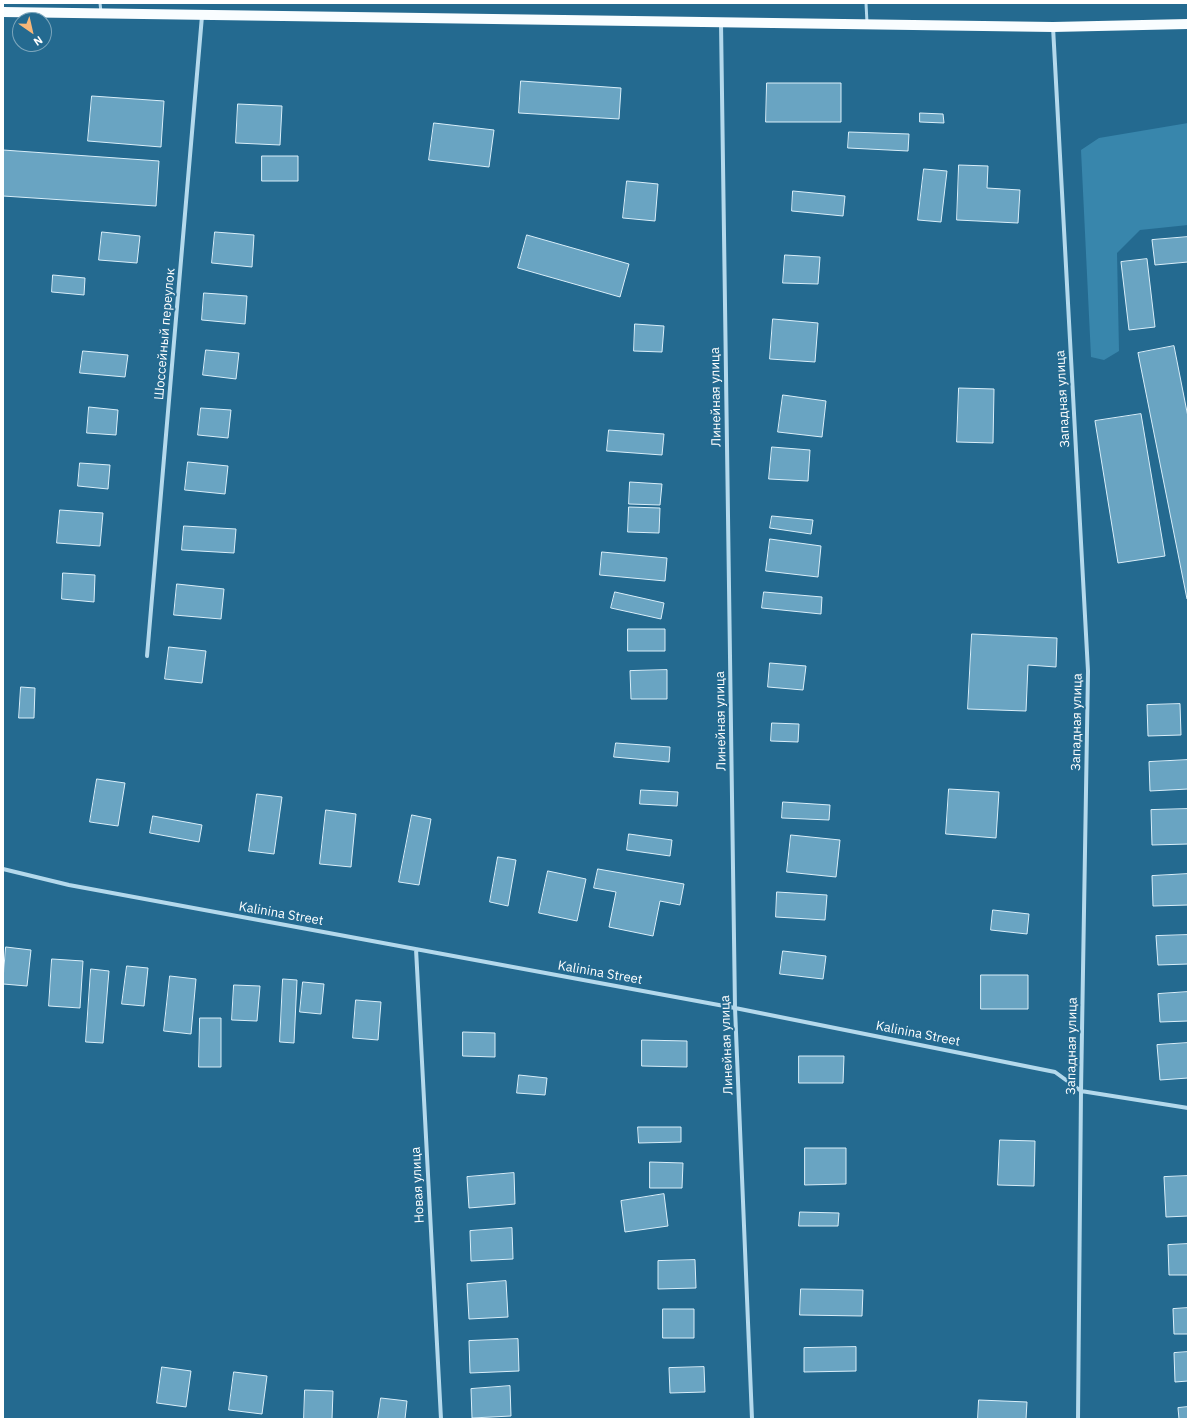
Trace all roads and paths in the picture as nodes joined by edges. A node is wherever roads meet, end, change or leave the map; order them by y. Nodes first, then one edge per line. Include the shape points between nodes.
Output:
1 (100, 3) edge
2 (866, 3) edge
3 (3, 12) edge
4 (101, 14) junction
5 (202, 15) junction
6 (721, 22) junction
7 (867, 24) junction
8 (1188, 24) edge
9 (1053, 27) junction
10 (147, 656) dead end
11 (3, 869) edge
12 (416, 949) junction
13 (735, 1008) junction
14 (1081, 1091) junction
15 (1188, 1108) edge
16 (441, 1419) edge
17 (752, 1419) edge
18 (1078, 1419) edge

1 - 4 lane
2 - 7 lane
3 - 4 main road
4 - 5 main road
5 - 6 main road
5 - 10 street, Шоссейный переулок
6 - 7 main road
6 - 13 street, Линейная улица
7 - 9 main road
8 - 9 main road
9 - 14 street, Западная улица via 1088,671
11 - 12 street, Kalinina Street via 77,886
12 - 13 street, Kalinina Street
12 - 16 street, Новая улица
13 - 14 street, Kalinina Street via 1054,1072
13 - 17 street, Линейная улица
14 - 15 street, Kalinina Street
14 - 18 street, Западная улица

